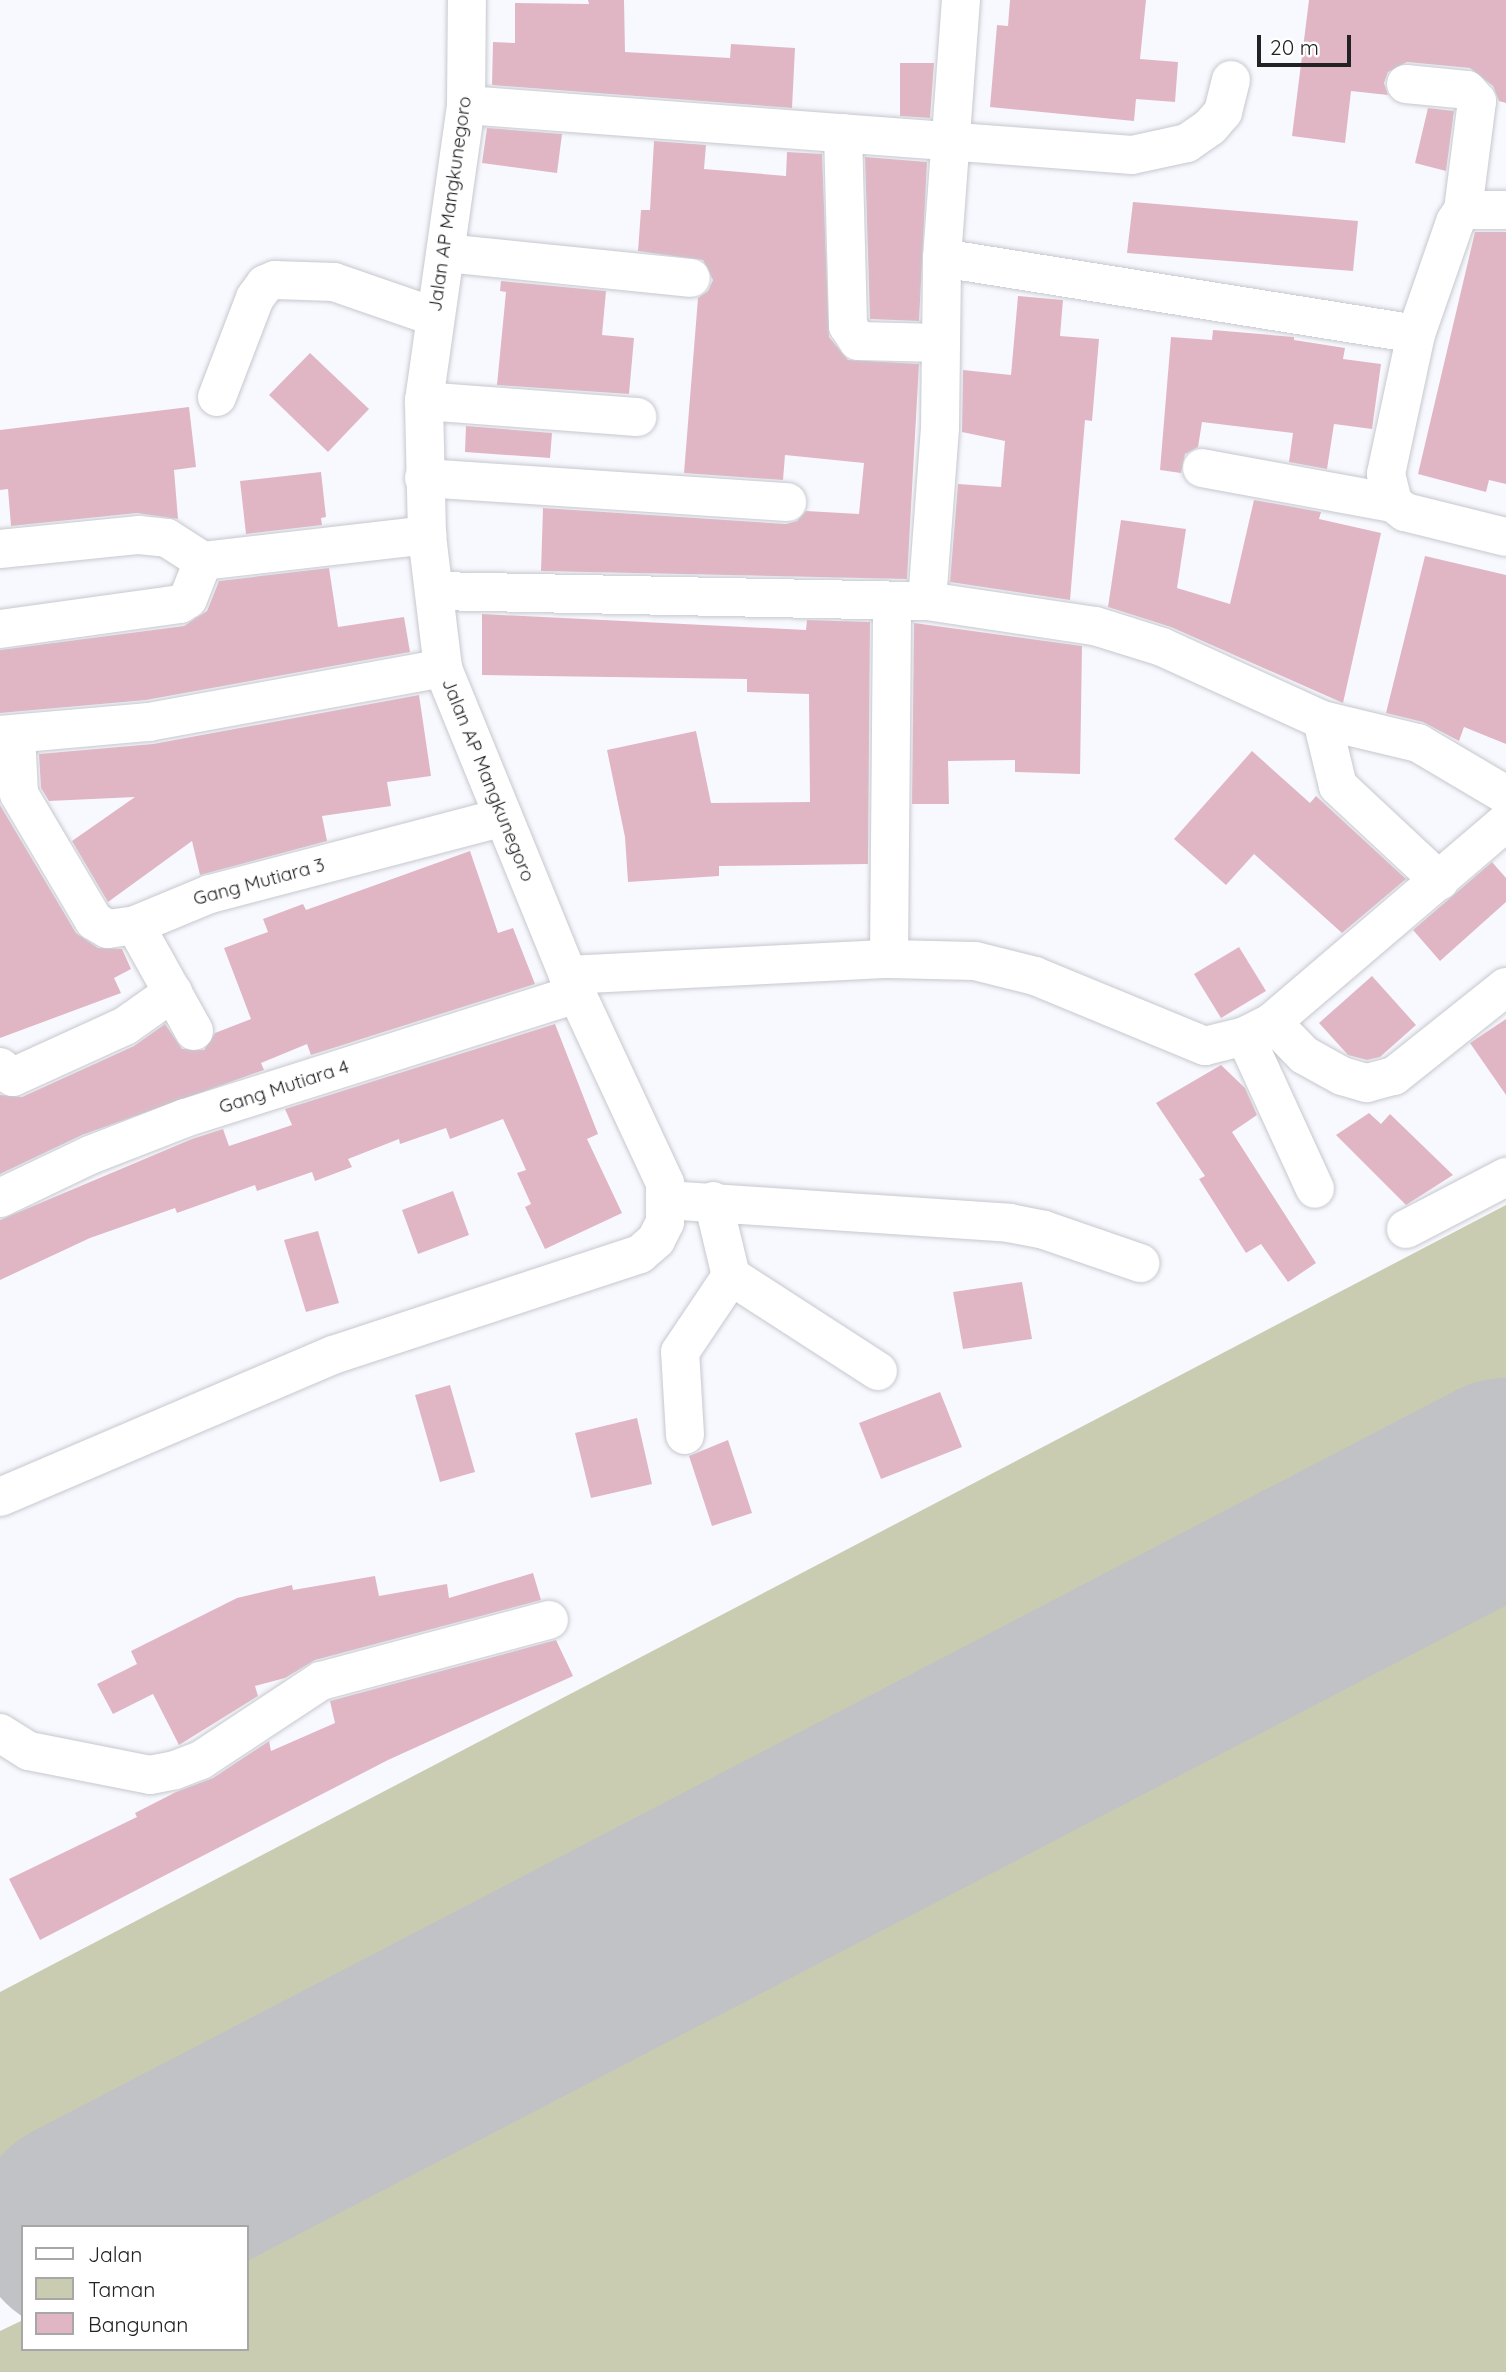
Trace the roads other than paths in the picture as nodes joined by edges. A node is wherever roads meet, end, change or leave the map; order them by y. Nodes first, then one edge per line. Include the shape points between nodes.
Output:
1 (467, 0) edge
2 (961, 0) edge
3 (1231, 80) dead end
4 (1406, 84) dead end
5 (466, 105) junction
6 (844, 133) junction
7 (953, 142) junction
8 (1463, 210) junction
9 (1506, 210) edge
10 (446, 253) junction
11 (942, 258) junction
12 (691, 278) dead end
13 (435, 317) junction
14 (1416, 334) junction
15 (941, 343) junction
16 (217, 397) dead end
17 (424, 401) junction
18 (637, 417) dead end
19 (1202, 468) dead end
20 (424, 478) junction
21 (787, 502) dead end
22 (1393, 503) junction
23 (427, 535) junction
24 (1506, 537) edge
25 (0, 550) edge
26 (203, 561) junction
27 (435, 592) junction
28 (910, 601) junction
29 (0, 628) edge
30 (443, 668) junction
31 (1322, 720) junction
32 (8, 734) edge
33 (1506, 795) edge
34 (503, 817) junction
35 (1506, 822) edge
36 (1440, 881) junction
37 (135, 925) junction
38 (889, 958) junction
39 (572, 985) junction
40 (1506, 987) edge
41 (173, 992) junction
42 (1258, 1029) junction
43 (194, 1031) dead end
44 (0, 1068) edge
45 (1506, 1177) edge
46 (1315, 1189) dead end
47 (0, 1198) edge
48 (666, 1200) junction
49 (713, 1201) junction
50 (1406, 1229) dead end
51 (1140, 1263) dead end
52 (731, 1276) junction
53 (878, 1371) dead end
54 (685, 1435) dead end
55 (0, 1497) edge
56 (549, 1620) dead end
57 (0, 1733) edge

1 - 5 street, Jalan AP Mangkunegoro
2 - 7 street
3 - 7 street via 1223,112 1187,143 1132,155
4 - 8 street via 1467,90 1477,101
5 - 6 street
5 - 10 street, Jalan AP Mangkunegoro
6 - 7 street
6 - 15 street via 848,326 858,341
7 - 11 street
8 - 9 street
8 - 14 street
10 - 12 street
10 - 13 street, Jalan AP Mangkunegoro
11 - 14 street
11 - 15 street
13 - 16 street via 334,282 275,280 265,284 255,298
13 - 17 street, Jalan AP Mangkunegoro
14 - 22 street via 1386,474
15 - 28 street via 940,428
17 - 18 street
17 - 20 street, Jalan AP Mangkunegoro
19 - 22 street
20 - 21 street
20 - 23 street, Jalan AP Mangkunegoro
22 - 24 street via 1423,518
23 - 26 street
23 - 27 street, Jalan AP Mangkunegoro
25 - 26 street via 139,535 167,538
26 - 29 street via 188,599 180,604
27 - 28 street
27 - 30 street, Jalan AP Mangkunegoro
28 - 31 street via 1126,634
28 - 38 street
30 - 32 street via 149,722
30 - 34 street, Jalan AP Mangkunegoro
31 - 33 street via 1418,743
31 - 36 street via 1338,786
32 - 37 street via 19,794 94,921 108,929
34 - 37 street, Gang Mutiara 3 via 210,894
34 - 39 street, Jalan AP Mangkunegoro
35 - 36 street
36 - 42 street
37 - 41 street
38 - 39 street, Gang Mutiara 4
38 - 42 street, Gang Mutiara 4 via 1004,966 1205,1046
39 - 47 street, Gang Mutiara 4 via 185,1118 90,1155
39 - 48 street, Jalan AP Mangkunegoro via 665,1183
40 - 42 street via 1394,1076 1367,1083 1342,1076
41 - 43 street
41 - 44 street via 125,1026 13,1077
42 - 46 street
45 - 50 street
48 - 49 street
48 - 55 street via 656,1240 640,1254 253,1385
49 - 51 street via 1009,1223 1044,1230
49 - 52 street
52 - 53 street
52 - 54 street via 680,1352
56 - 57 street via 321,1682 201,1760 175,1770 150,1775 29,1751

